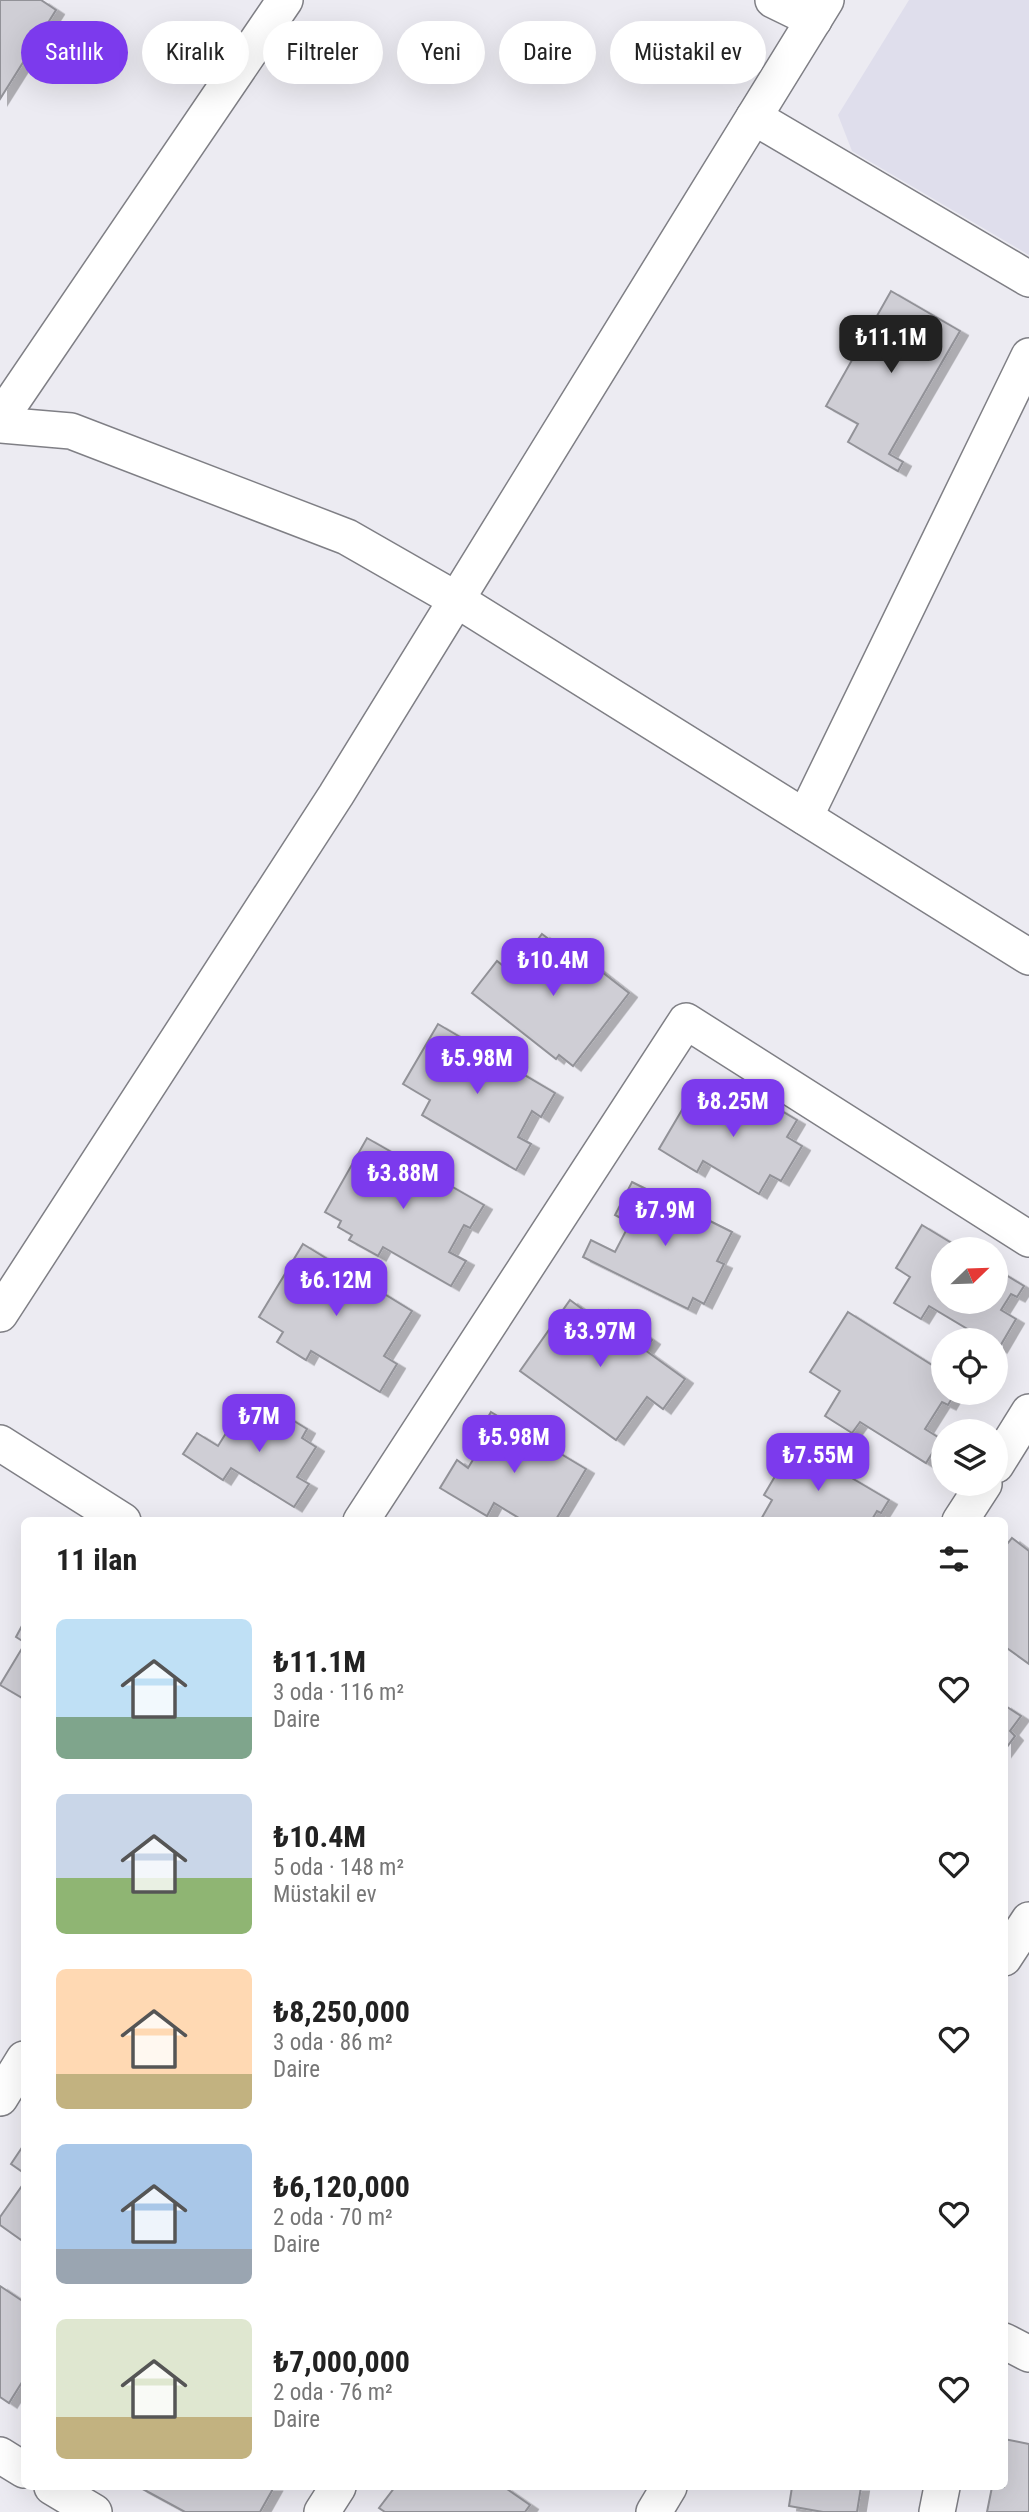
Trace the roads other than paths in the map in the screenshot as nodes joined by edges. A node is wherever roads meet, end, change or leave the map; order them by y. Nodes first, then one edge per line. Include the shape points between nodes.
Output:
1 (285, 0) edge
2 (773, 0) edge
3 (820, 10) edge
4 (754, 117) junction
5 (1029, 279) edge
6 (1029, 356) edge
7 (0, 419) edge
8 (0, 425) edge
9 (457, 600) junction
10 (805, 817) junction
11 (1029, 957) edge
12 (1029, 1239) edge
13 (0, 1314) edge
14 (1029, 1412) edge
15 (0, 1443) edge
16 (1008, 1446) edge
17 (976, 1496) edge
18 (117, 1517) edge
19 (364, 1517) edge
20 (963, 1517) edge
21 (1029, 1920) edge
22 (1008, 1952) edge
23 (21, 2064) edge
24 (0, 2098) edge
25 (1008, 2343) edge
26 (1029, 2354) edge
27 (0, 2455) edge
28 (21, 2468) edge
29 (57, 2490) edge
30 (336, 2490) edge
31 (667, 2490) edge
32 (941, 2490) edge
33 (94, 2512) edge
34 (322, 2512) edge
35 (654, 2512) edge
36 (937, 2512) edge

1 - 7 street
2 - 3 street
3 - 4 street
4 - 5 street
4 - 9 street
6 - 10 street
8 - 9 street via 71,431 335,532
9 - 10 street
9 - 13 street via 337,795
10 - 11 street
12 - 19 street via 686,1021
14 - 16 street
15 - 18 street
17 - 20 street
21 - 22 street
23 - 24 street
25 - 26 street
27 - 28 street
29 - 33 street
30 - 34 street
31 - 35 street
32 - 36 street

